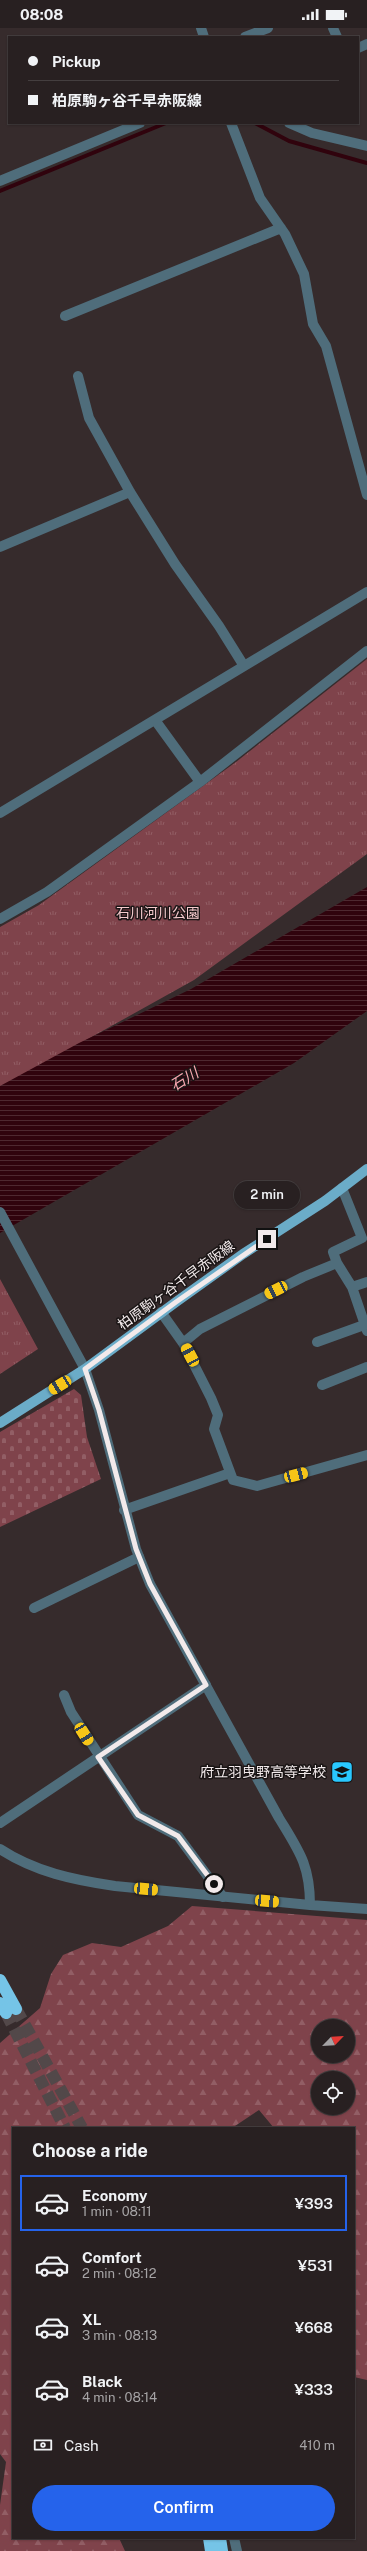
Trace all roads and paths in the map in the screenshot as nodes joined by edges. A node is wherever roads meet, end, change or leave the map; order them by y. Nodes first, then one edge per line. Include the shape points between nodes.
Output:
1 (268, 28) edge
2 (248, 36) edge
3 (138, 124) edge
4 (231, 124) edge
5 (291, 124) edge
6 (367, 146) edge
7 (0, 181) edge
8 (281, 228) junction
9 (65, 316) dead end
10 (78, 376) dead end
11 (130, 492) junction
12 (367, 495) edge
13 (0, 547) edge
14 (367, 592) edge
15 (367, 651) edge
16 (244, 666) junction
17 (155, 720) junction
18 (200, 782) junction
19 (0, 814) edge
20 (0, 919) edge
21 (367, 1169) edge
22 (342, 1188) junction
23 (0, 1212) edge
24 (337, 1263) junction
25 (367, 1282) edge
26 (352, 1287) junction
27 (161, 1312) junction
28 (366, 1328) edge
29 (317, 1342) dead end
30 (184, 1343) junction
31 (367, 1367) edge
32 (85, 1369) junction
33 (322, 1385) dead end
34 (0, 1423) edge
35 (367, 1455) edge
36 (230, 1473) junction
37 (124, 1510) junction
38 (139, 1557) junction
39 (34, 1608) dead end
40 (206, 1685) junction
41 (64, 1695) dead end
42 (98, 1757) junction
43 (0, 1823) edge
44 (0, 1849) edge
45 (223, 1897) junction
46 (310, 1905) junction
47 (367, 1909) edge
48 (0, 1980) edge
49 (7, 2009) tunnel mouth
50 (209, 2539) edge
51 (220, 2539) edge
52 (234, 2539) edge
53 (212, 2551) edge
54 (222, 2551) edge
55 (237, 2551) edge

1 - 2 street
3 - 7 street
4 - 8 street via 260,198
5 - 6 street via 312,133
8 - 9 street
8 - 12 street via 304,274 313,324 326,346
10 - 11 street via 89,418
11 - 13 street
11 - 16 street
14 - 16 street
15 - 18 street
16 - 17 street
17 - 18 street
17 - 19 street
18 - 20 street via 47,892
21 - 22 main road, 柏原駒ヶ谷千早赤阪線
22 - 24 street via 362,1238 333,1252
22 - 27 main road, 柏原駒ヶ谷千早赤阪線
23 - 32 street
24 - 26 street
24 - 30 street via 303,1277 200,1329
25 - 26 street
26 - 28 street
27 - 30 street
27 - 32 main road, 柏原駒ヶ谷千早赤阪線
28 - 29 street
30 - 36 street via 218,1414 214,1428
31 - 33 street
32 - 34 main road, 柏原駒ヶ谷千早赤阪線
32 - 37 street via 99,1410
35 - 36 street via 257,1486 233,1480
36 - 37 street
37 - 38 street
38 - 39 street
38 - 40 street via 175,1633
40 - 42 street
40 - 46 street via 307,1866
41 - 42 street via 71,1712
42 - 43 street
42 - 45 street via 138,1815 178,1836
44 - 45 street via 17,1860 49,1873 84,1881
45 - 46 street
46 - 47 street
48 - 49 highway
50 - 53 highway
51 - 54 highway
52 - 55 street

